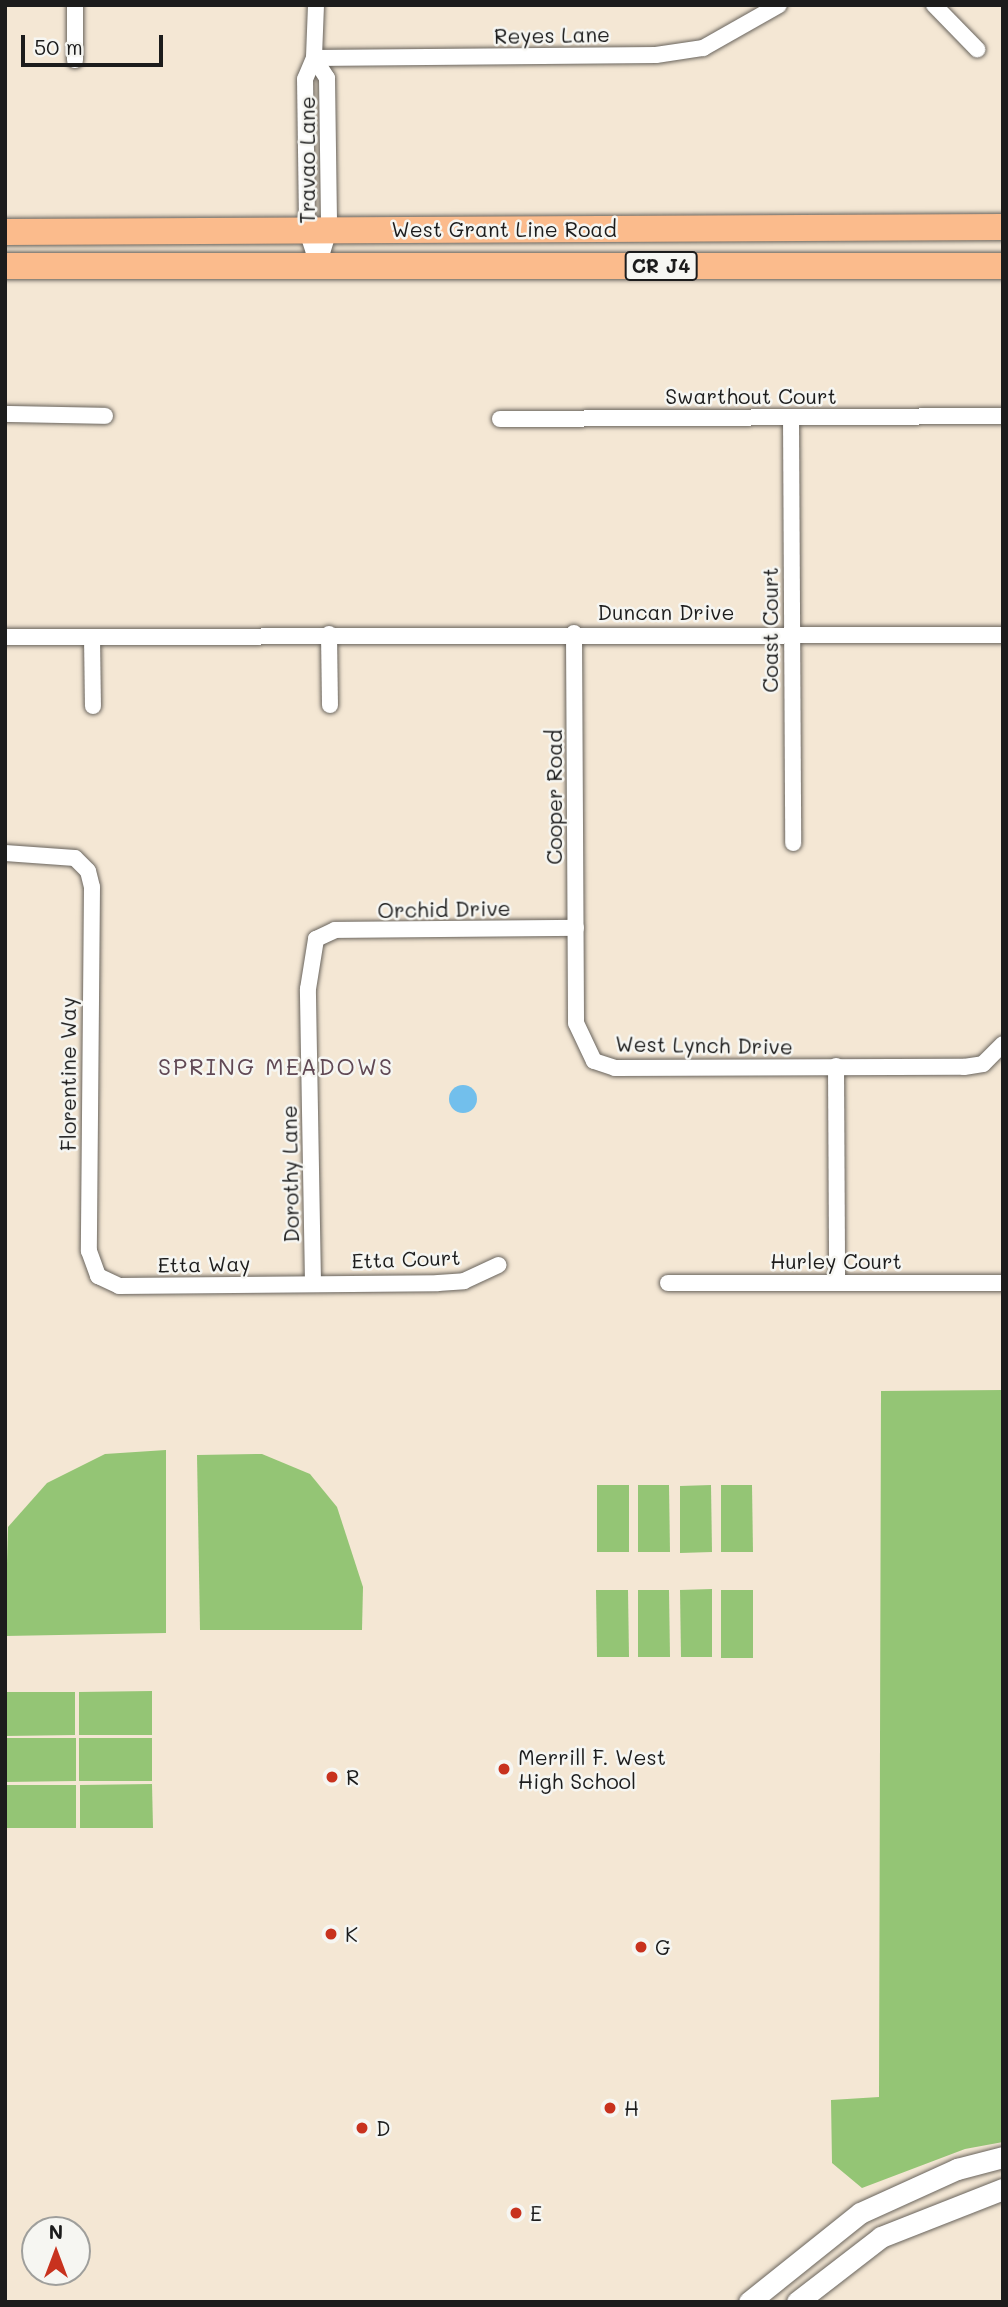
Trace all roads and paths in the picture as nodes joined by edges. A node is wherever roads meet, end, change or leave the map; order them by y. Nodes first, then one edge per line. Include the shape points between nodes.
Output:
1 (75, 5) edge
2 (316, 5) edge
3 (779, 5) edge
4 (934, 5) edge
5 (977, 49) dead end
6 (314, 58) junction
7 (75, 60) dead end
8 (1003, 227) edge
9 (318, 231) junction
10 (5, 232) edge
11 (318, 265) junction
12 (5, 266) edge
13 (1003, 266) edge
14 (5, 415) edge
15 (105, 416) dead end
16 (1003, 416) edge
17 (791, 417) junction
18 (500, 419) dead end
19 (329, 634) junction
20 (574, 634) junction
21 (791, 634) junction
22 (1003, 635) edge
23 (5, 636) edge
24 (92, 637) junction
25 (330, 705) dead end
26 (93, 706) dead end
27 (793, 844) dead end
28 (5, 853) edge
29 (576, 928) junction
30 (316, 939) joint
31 (576, 960) joint
32 (1003, 1044) edge
33 (836, 1066) junction
34 (498, 1265) dead end
35 (98, 1276) joint
36 (837, 1281) junction
37 (313, 1283) junction
38 (668, 1283) dead end
39 (1003, 1283) edge
40 (1003, 2157) edge
41 (1003, 2189) edge
42 (749, 2302) edge
43 (797, 2302) edge

1 - 7 street
2 - 6 street, Travao Lane
3 - 6 street, Reyes Lane via 703,48 656,55
4 - 5 street
6 - 9 street, Travao Lane via 305,79
6 - 9 street, Travao Lane via 327,78
8 - 9 main road, West Grant Line Road / CR J4
9 - 10 main road, West Grant Line Road / CR J4
9 - 11 street, Travao Lane
11 - 12 main road, West Grant Line Road / CR J4
11 - 13 main road, West Grant Line Road / CR J4
14 - 15 street
16 - 17 street, Swarthout Court
17 - 18 street, Swarthout Court
17 - 21 street, Coast Court
19 - 20 street, Duncan Drive
19 - 24 street, Duncan Drive
19 - 25 street
20 - 21 street, Duncan Drive
20 - 29 street, Cooper Road
21 - 22 street, Duncan Drive
21 - 27 street, Coast Court
23 - 24 street, Duncan Drive
24 - 26 street
28 - 35 street, Florentine Way via 75,858 88,871 89,1251
29 - 30 street, Orchid Drive via 335,930
29 - 31 street, Cooper Road
30 - 37 street, Dorothy Lane via 308,989
31 - 33 street, West Lynch Drive via 576,1023 594,1061 615,1068
32 - 33 street, West Lynch Drive via 983,1064 964,1067
33 - 36 street
34 - 37 street, Etta Court via 464,1281
35 - 37 street, Etta Way via 119,1286
36 - 38 street, Hurley Court
36 - 39 street, Hurley Court
40 - 42 street via 957,2169 860,2213
41 - 43 street via 881,2237

